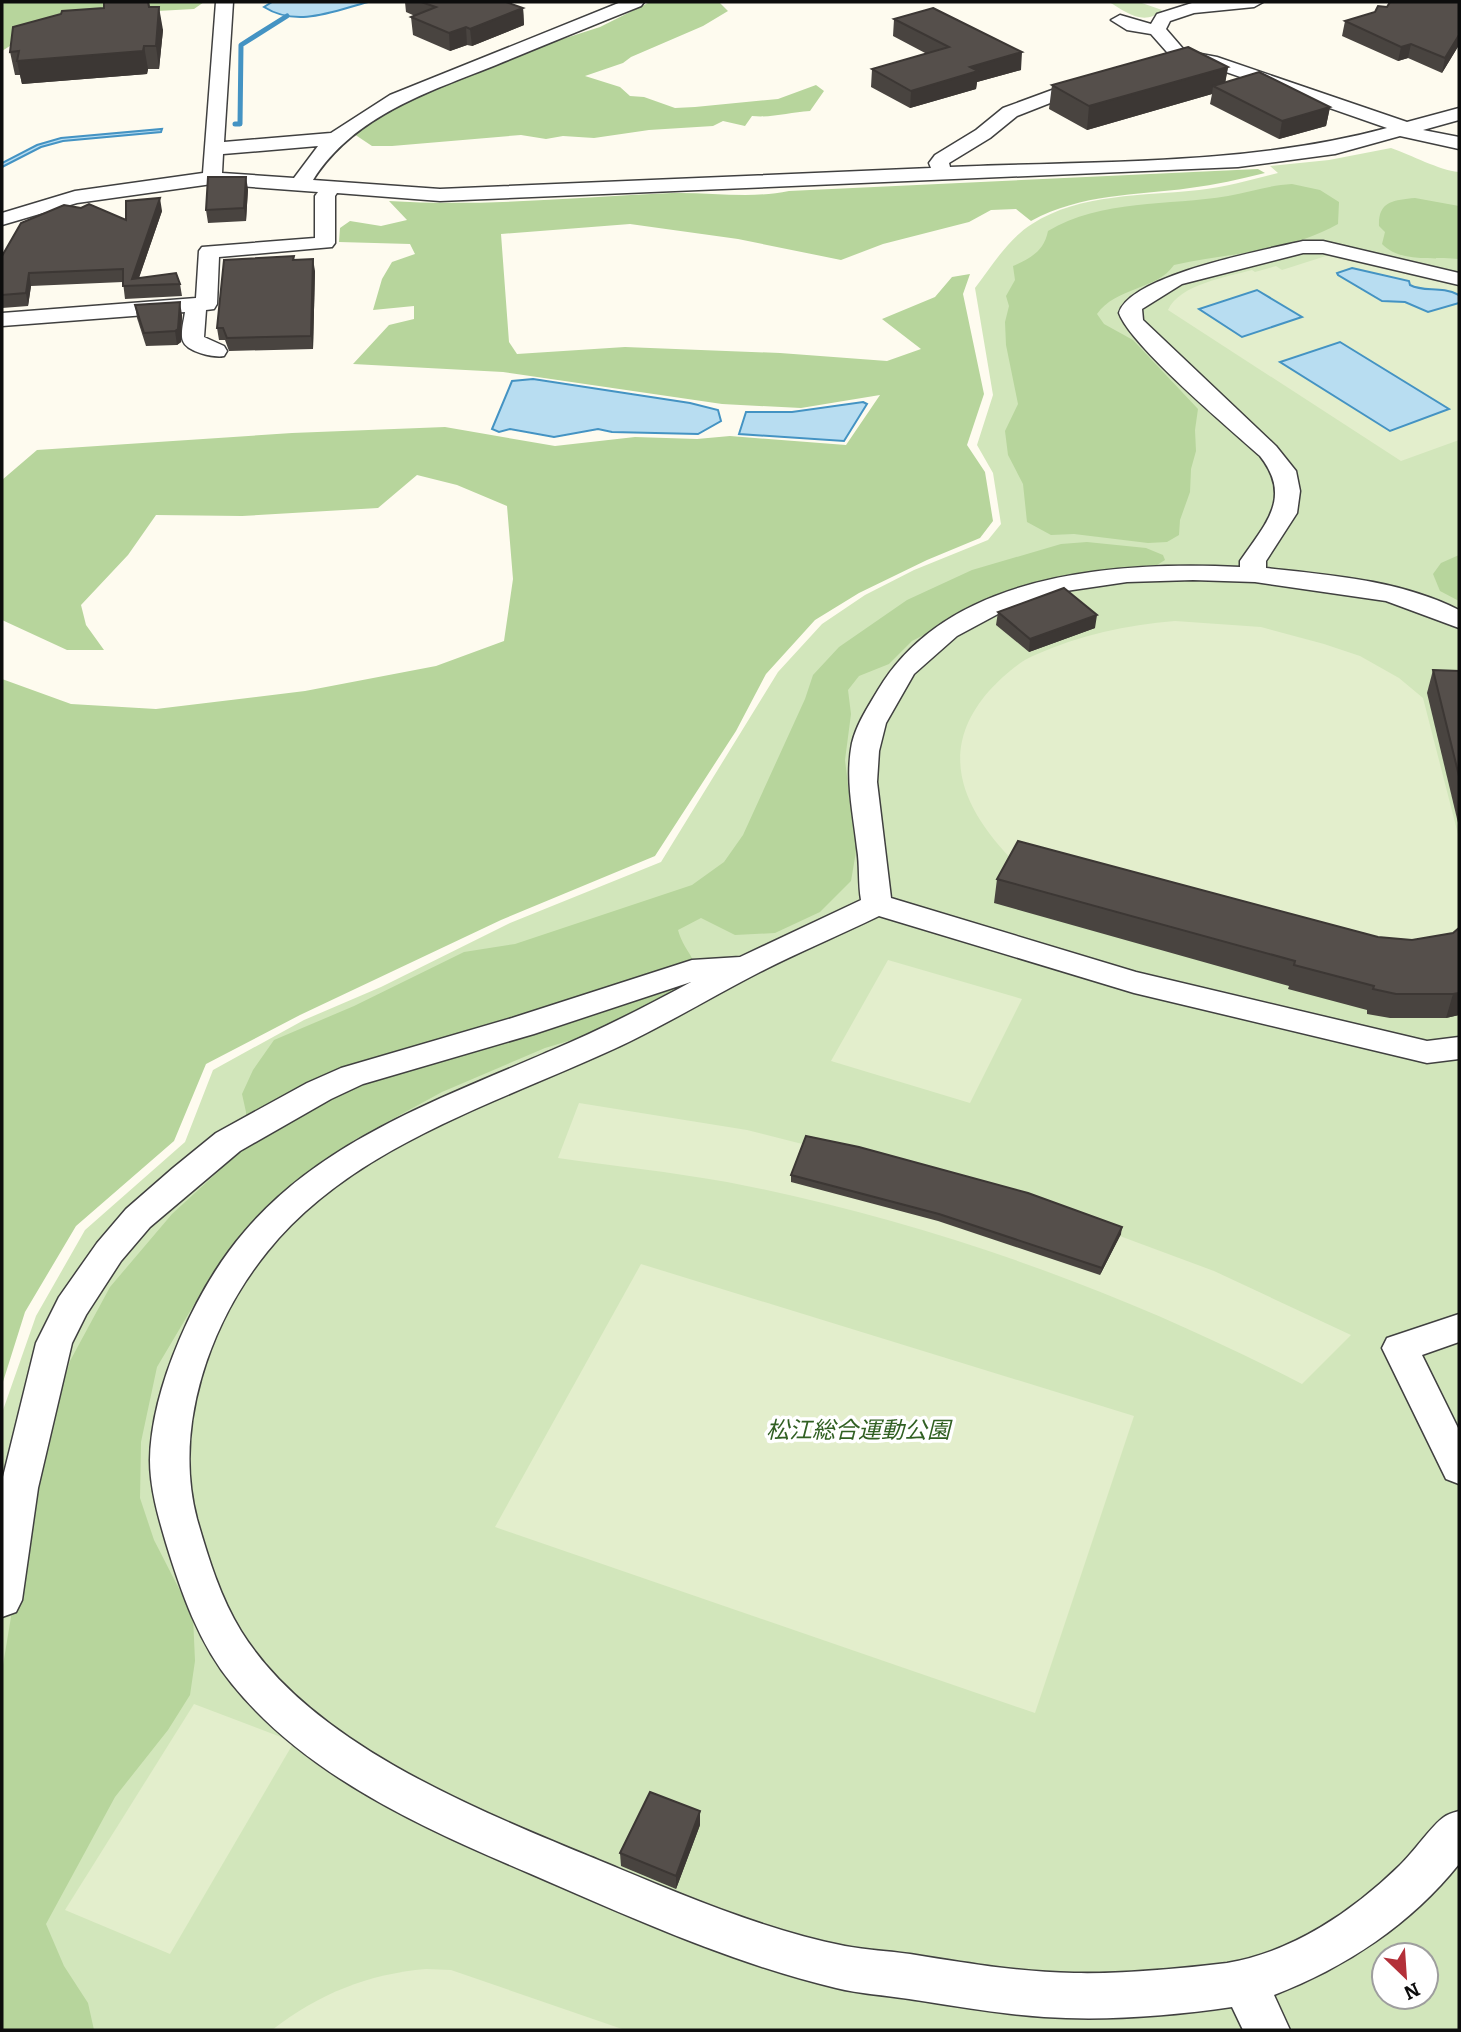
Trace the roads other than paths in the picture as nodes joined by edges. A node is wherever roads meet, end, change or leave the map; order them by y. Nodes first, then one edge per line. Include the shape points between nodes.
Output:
1 (224, 2) edge
2 (635, 2) edge
3 (1152, 2) edge
4 (1254, 2) edge
5 (1178, 11) junction
6 (1120, 20) dead end
7 (1157, 30) junction
8 (1180, 56) junction
9 (1156, 59) edge
10 (1112, 74) edge
11 (1459, 114) edge
12 (1405, 130) junction
13 (333, 139) junction
14 (1459, 143) edge
15 (214, 149) junction
16 (942, 173) junction
17 (212, 178) junction
18 (300, 184) junction
19 (332, 187) junction
20 (2, 226) edge
21 (1459, 279) edge
22 (196, 305) junction
23 (2, 320) edge
24 (216, 351) dead end
25 (1253, 573) junction
26 (1459, 620) edge
27 (877, 905) junction
28 (750, 965) junction
29 (1459, 1048) edge
30 (1459, 1328) edge
31 (1459, 1468) edge
32 (2, 1600) edge
33 (1459, 1831) edge
34 (1244, 1982) junction
35 (1267, 2030) edge

1 - 15 street
2 - 13 street via 397,99
3 - 5 street
4 - 5 street
5 - 7 street via 1163,18
6 - 7 street
7 - 8 street
8 - 9 street
8 - 12 street via 1204,59
10 - 16 street via 1010,112 942,159
11 - 12 street
12 - 14 street
12 - 16 street via 1311,153 1251,159
13 - 15 street
13 - 18 street
15 - 17 street
16 - 19 street via 440,195
17 - 18 street
17 - 20 street via 75,197
18 - 19 street
19 - 22 street via 325,196 325,243 209,251 206,304
21 - 25 street via 1323,247 1303,247 1175,279 1132,306 1133,322 1284,471 1288,491 1285,513 1253,561
22 - 23 street
22 - 24 street via 193,340
25 - 26 street via 1379,590 1417,600
25 - 27 street via 1133,574 1090,580 1012,599 937,636 894,681 866,740 863,799
27 - 28 street
27 - 29 street via 1135,982 1427,1052
28 - 32 street via 692,971 352,1076 228,1142 185,1177 138,1218 109,1252 54,1343 19,1488
28 - 34 street via 660,1014 342,1163 257,1239 200,1331 172,1425 169,1463 180,1526 221,1636 286,1713 384,1783 505,1842 734,1935 838,1967 986,1991 1067,1998 1129,1996
30 - 31 street via 1400,1348
33 - 34 street via 1437,1861 1358,1928 1292,1965
34 - 35 street

